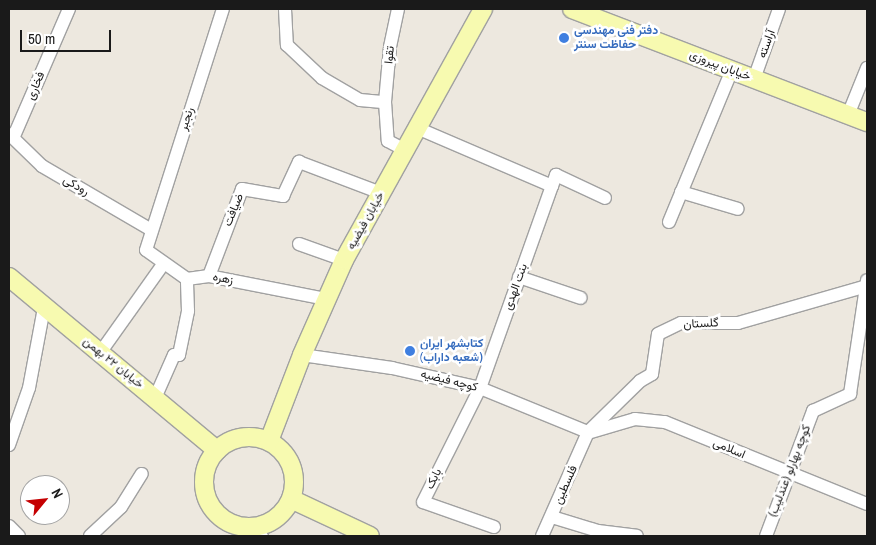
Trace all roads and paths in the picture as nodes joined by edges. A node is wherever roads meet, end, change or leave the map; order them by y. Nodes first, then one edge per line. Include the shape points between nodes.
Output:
1 (69, 9) edge
2 (223, 9) edge
3 (285, 9) edge
4 (398, 9) edge
5 (483, 9) edge
6 (572, 9) edge
7 (779, 9) edge
8 (867, 68) edge
9 (732, 70) junction
10 (754, 79) junction
11 (386, 102) junction
12 (848, 115) junction
13 (867, 122) edge
14 (417, 128) junction
15 (11, 135) edge
16 (405, 150) junction
17 (552, 186) junction
18 (681, 192) junction
19 (381, 193) junction
20 (605, 198) dead end
21 (738, 209) dead end
22 (669, 222) dead end
23 (150, 229) junction
24 (299, 244) dead end
25 (344, 260) junction
26 (164, 263) junction
27 (209, 276) junction
28 (9, 277) edge
29 (520, 277) junction
30 (187, 280) junction
31 (867, 284) edge
32 (581, 298) dead end
33 (326, 299) junction
34 (44, 308) junction
35 (100, 353) junction
36 (302, 355) junction
37 (480, 388) junction
38 (155, 398) junction
39 (588, 432) junction
40 (269, 441) junction
41 (9, 445) edge
42 (217, 450) junction
43 (142, 474) dead end
44 (789, 474) junction
45 (291, 498) junction
46 (867, 504) edge
47 (552, 517) junction
48 (9, 526) edge
49 (494, 527) dead end
50 (236, 531) edge
51 (261, 532) edge
52 (19, 536) edge
53 (90, 536) edge
54 (370, 536) edge
55 (542, 536) edge
56 (637, 536) edge
57 (766, 536) edge

1 - 15 street, فخاری
2 - 23 street, رنجبر
3 - 11 street via 287,45 315,72 360,100
4 - 11 street, تقوا via 390,47
5 - 14 main road, خیابان فیضیه
6 - 9 main road, خیابان پیروزی
7 - 10 street, آراسته
8 - 12 street
9 - 10 main road, خیابان پیروزی
9 - 18 street
10 - 12 main road, خیابان پیروزی
11 - 16 street, تقوا via 388,141
12 - 13 main road, خیابان پیروزی
14 - 16 main road, خیابان فیضیه
14 - 17 street
15 - 23 street, رودکی via 42,166
16 - 19 main road, خیابان فیضیه
17 - 20 street via 556,175
17 - 29 street, بنت الهدی
18 - 21 street
18 - 22 street
19 - 25 main road, خیابان فیضیه
19 - 27 street, ضیافت via 299,162 284,196 242,188
23 - 26 street, رنجبر via 146,250
24 - 25 street
25 - 33 main road, خیابان فیضیه
26 - 30 street
26 - 35 street
27 - 30 street, زهره
27 - 33 street, زهره
28 - 34 main road, خیابان ۲۲ بهمن
29 - 32 street
29 - 37 street, بنت الهدی
30 - 38 street via 188,310 179,355 174,355
31 - 39 street, گلستان via 738,323 681,323 658,334 652,374 640,381
31 - 44 street, کوچه بهارلو (عندلیب) via 850,394 813,411
33 - 36 main road, خیابان فیضیه
34 - 35 main road, خیابان ۲۲ بهمن
34 - 41 street via 29,388
35 - 38 main road, خیابان ۲۲ بهمن
36 - 37 street, کوچه فیضیه via 392,368
36 - 40 main road, خیابان فیضیه
37 - 39 street, کوچه فیضیه
37 - 49 street, بابک via 423,502
38 - 42 main road, خیابان ۲۲ بهمن
39 - 44 street, اسلامی via 636,418 666,422
39 - 47 street, فلسطین
40 - 42 main road via 236,438
40 - 45 main road via 280,449 293,472
42 - 50 main road via 204,473 206,494 215,512
43 - 53 street via 120,507
44 - 46 street, اسلامی
44 - 57 street, کوچه بهارلو (عندلیب)
45 - 51 main road via 281,514
45 - 54 main road
47 - 55 street, فلسطین
47 - 56 street via 598,531
48 - 52 street
50 - 51 main road

